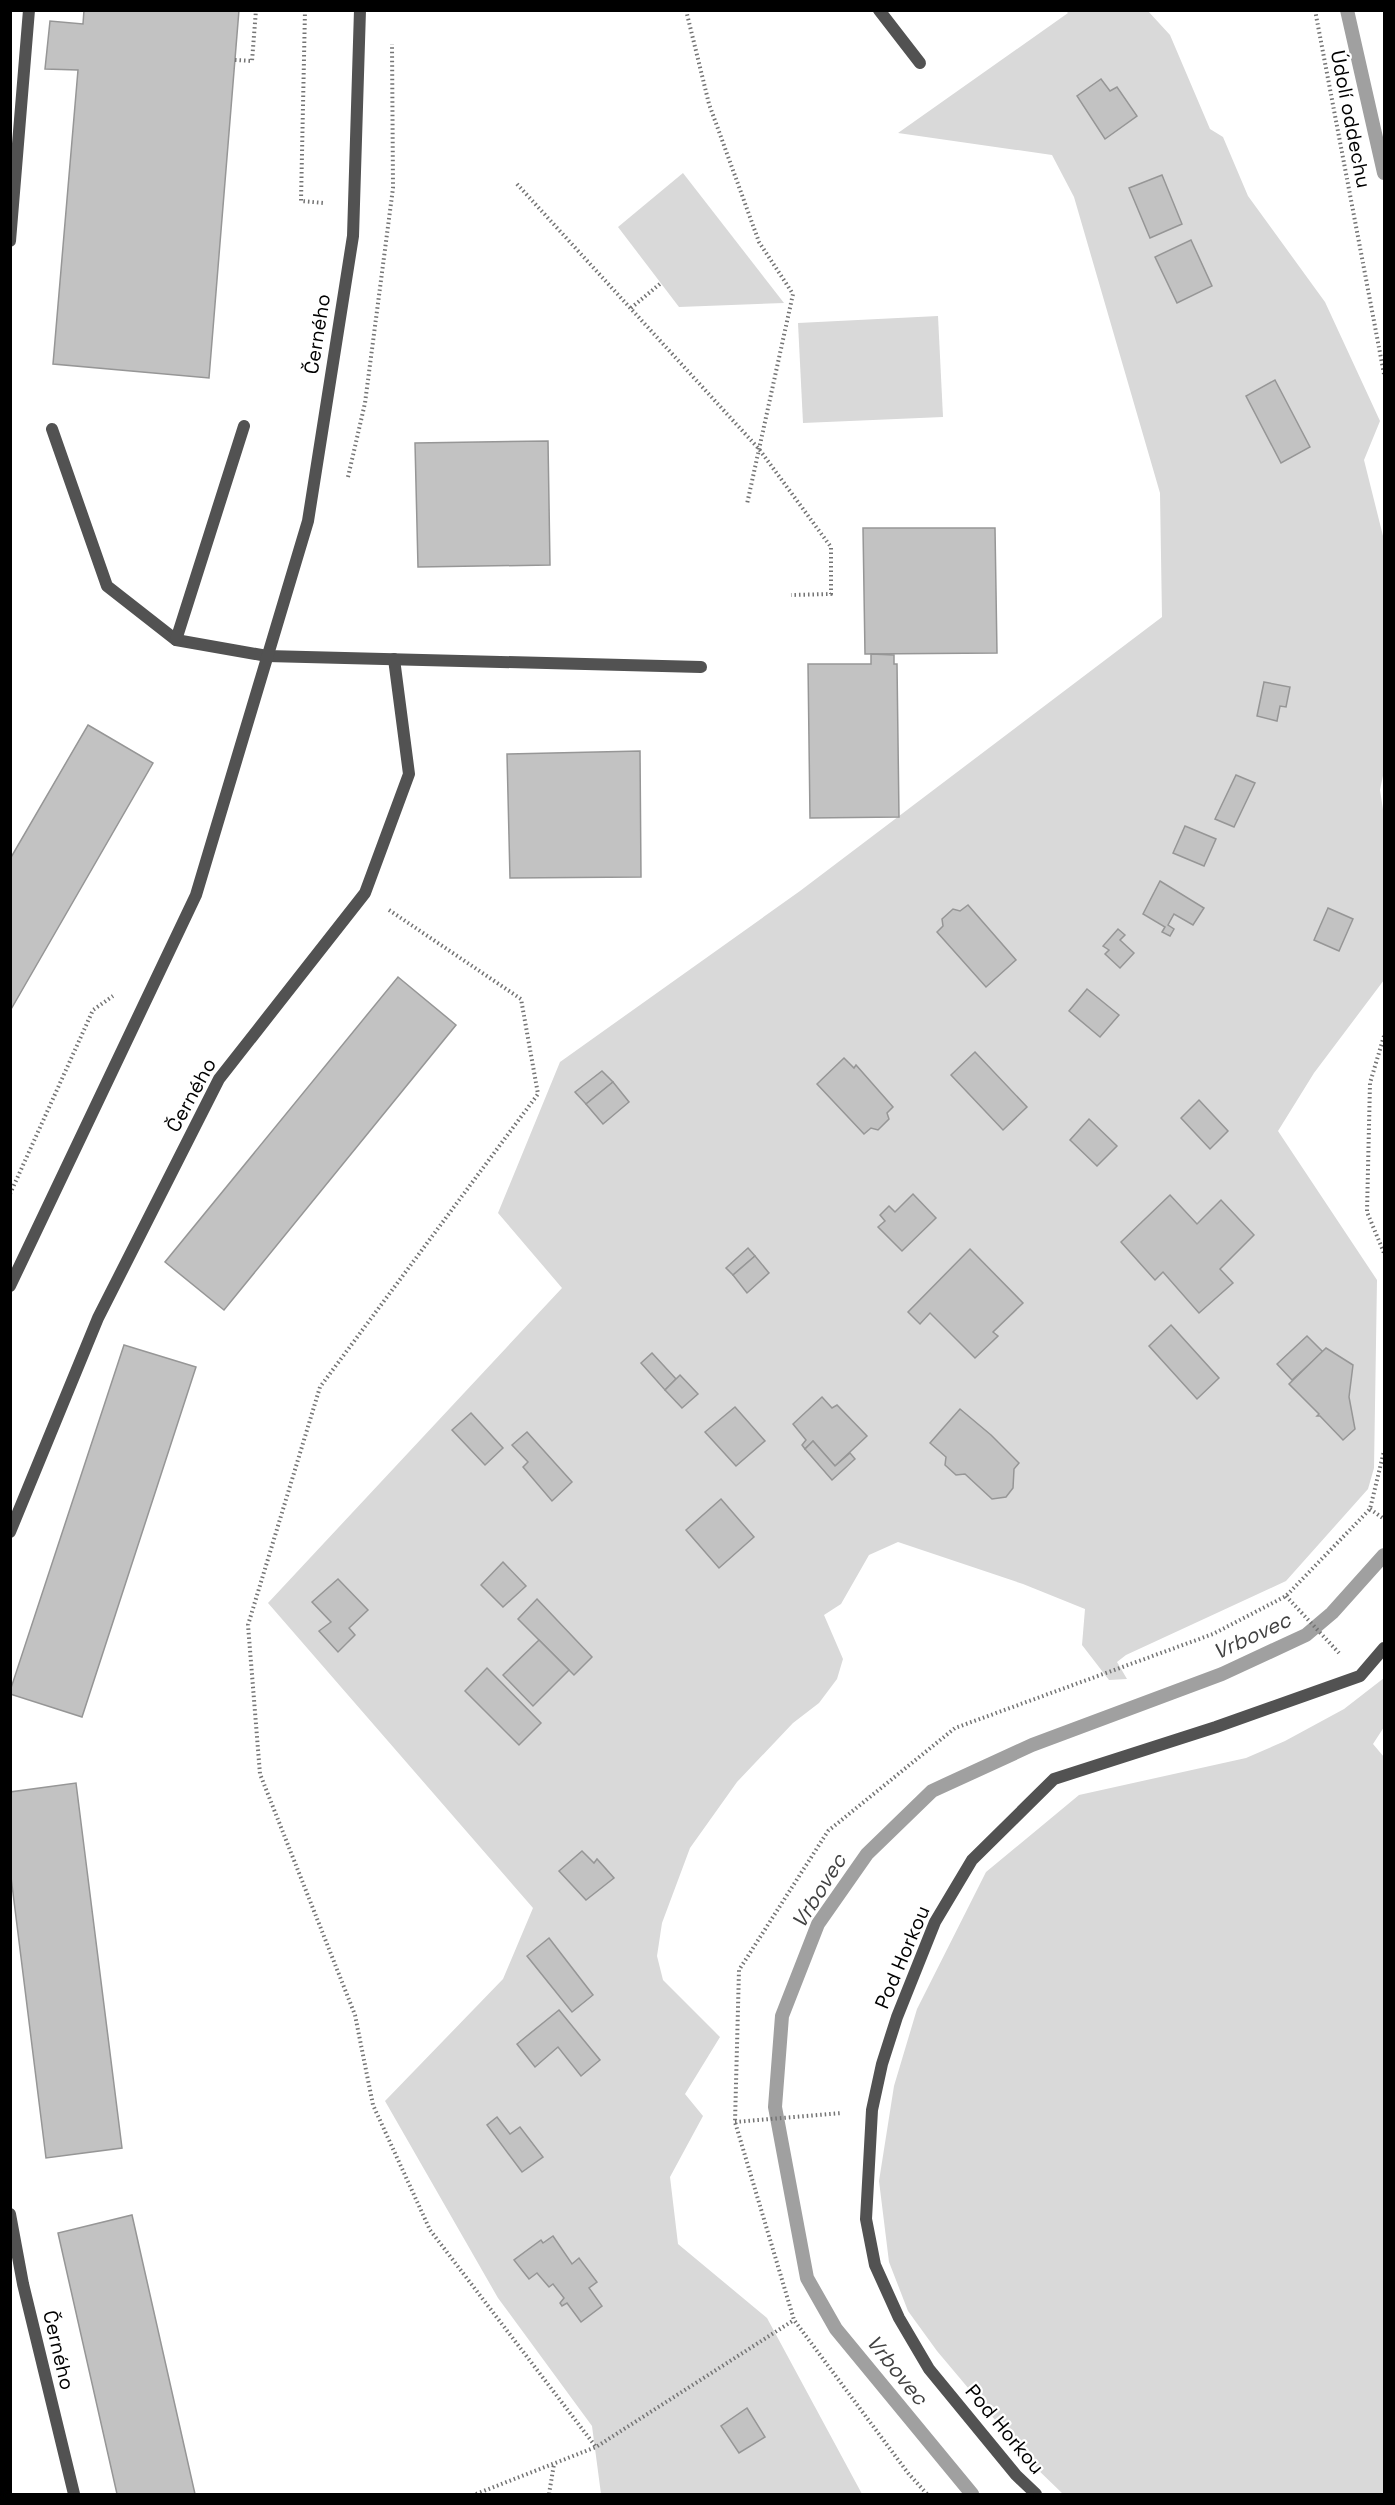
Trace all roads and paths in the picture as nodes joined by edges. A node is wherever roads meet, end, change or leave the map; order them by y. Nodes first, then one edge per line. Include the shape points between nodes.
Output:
1 (29, 10) edge
2 (256, 10) edge
3 (305, 10) edge
4 (360, 10) edge
5 (686, 10) edge
6 (879, 10) edge
7 (1315, 10) edge
8 (235, 60) dead end
9 (920, 63) dead end
10 (517, 184) dead end
11 (324, 203) dead end
12 (10, 241) edge
13 (661, 283) dead end
14 (631, 308) junction
15 (1384, 374) edge
16 (244, 426) dead end
17 (52, 429) dead end
18 (759, 449) junction
19 (747, 504) dead end
20 (791, 595) dead end
21 (176, 640) junction
22 (267, 656) junction
23 (394, 659) junction
24 (701, 667) dead end
25 (365, 893) junction
26 (1384, 1036) edge
27 (1384, 1253) edge
28 (10, 1286) edge
29 (1370, 1509) dead end
30 (1384, 1519) edge
31 (10, 1532) edge
32 (1286, 1596) dead end
33 (1333, 1646) dead end
34 (1384, 1648) edge
35 (832, 2113) dead end
36 (735, 2122) dead end
37 (10, 2214) edge
38 (794, 2320) dead end
39 (596, 2448) junction
40 (554, 2464) junction
41 (74, 2494) edge
42 (476, 2494) edge
43 (549, 2494) edge
44 (1036, 2494) edge

1 - 12 street
2 - 8 path via 252,61
3 - 11 path via 301,201
4 - 22 street, Černého via 353,236 308,521
5 - 18 path via 709,104 759,242 793,294
6 - 9 street
7 - 15 path, Údolí oddechu
10 - 14 path
13 - 14 path
14 - 18 path
16 - 21 street
17 - 21 street via 107,585
18 - 19 path
18 - 20 path via 831,547 831,594
21 - 22 street
22 - 23 street
22 - 28 street, Černého via 196,895
23 - 24 street
23 - 25 street, Černého via 409,774
25 - 31 street, Černého via 219,1079 98,1318
25 - 39 path via 520,999 538,1094 320,1387 248,1625 260,1774 355,2015 374,2105 430,2230
26 - 27 path via 1370,1083 1368,1212
29 - 30 path
32 - 33 path
34 - 44 street, Pod Horkou via 1360,1676 1216,1728 1054,1779 972,1860 935,1922 882,2064 872,2110 866,2219 875,2265 899,2318 929,2369
35 - 36 path
37 - 41 street, Černého
38 - 39 path
39 - 40 path
40 - 42 path
40 - 43 path

